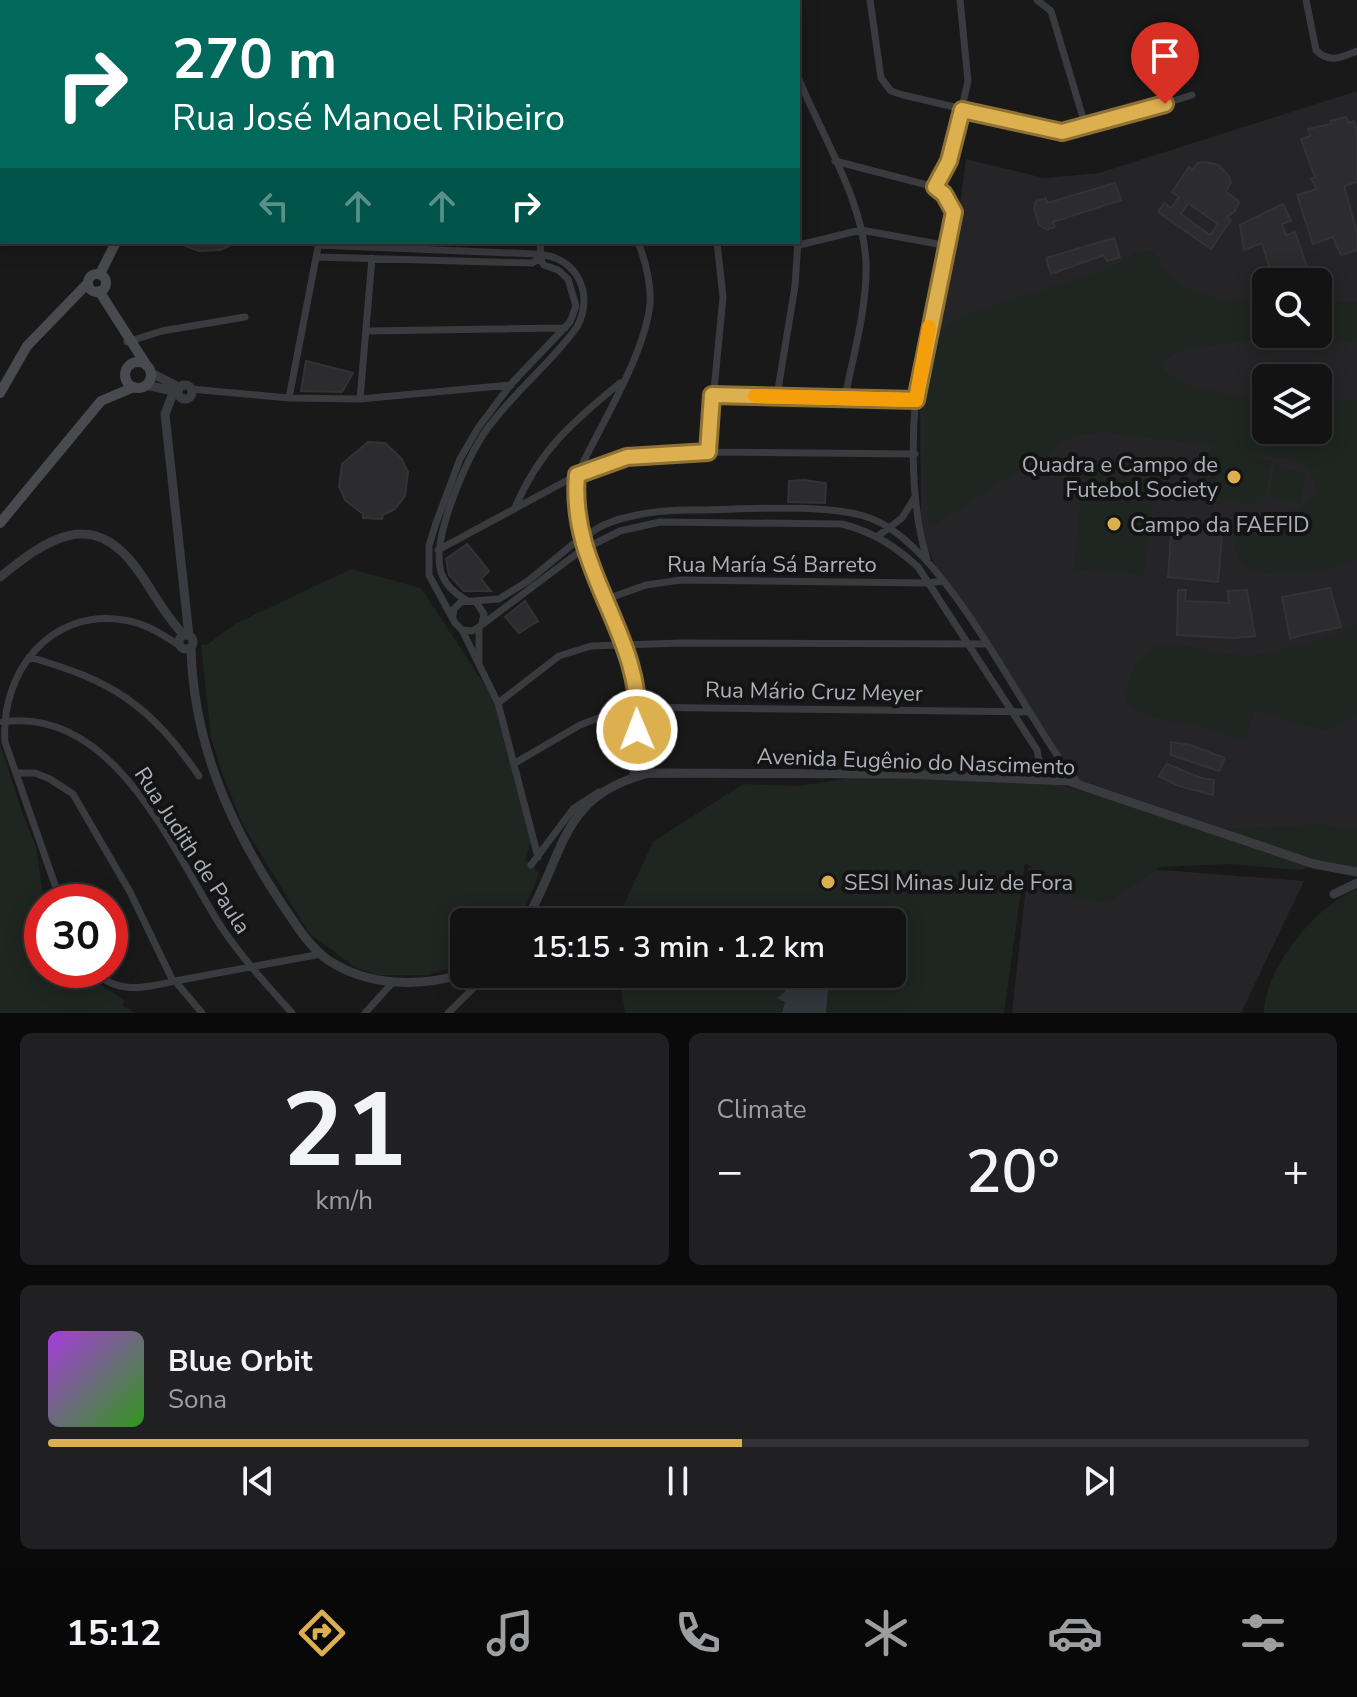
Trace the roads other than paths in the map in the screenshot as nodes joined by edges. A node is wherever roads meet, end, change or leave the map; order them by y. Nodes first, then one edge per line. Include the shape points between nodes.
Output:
1 (870, 0) edge
2 (960, 0) edge
3 (1037, 0) edge
4 (1050, 0) edge
5 (1306, 0) edge
6 (1051, 11) junction
7 (1357, 51) edge
8 (800, 82) edge
9 (1192, 95) dead end
10 (962, 110) junction
11 (1086, 128) junction
12 (835, 161) junction
13 (935, 187) junction
14 (861, 230) junction
15 (800, 243) edge
16 (115, 244) edge
17 (319, 244) edge
18 (339, 244) edge
19 (540, 244) edge
20 (639, 244) edge
21 (717, 244) edge
22 (799, 244) edge
23 (949, 246) junction
24 (316, 257) junction
25 (372, 258) junction
26 (541, 258) junction
27 (101, 272) junction
28 (88, 283) junction
29 (99, 291) junction
30 (245, 317) dead end
31 (565, 328) junction
32 (368, 331) junction
33 (127, 339) junction
34 (127, 368) junction
35 (149, 369) junction
36 (623, 380) junction
37 (511, 384) junction
38 (146, 385) junction
39 (134, 387) junction
40 (177, 390) junction
41 (519, 391) junction
42 (191, 392) joint
43 (0, 393) edge
44 (712, 395) junction
45 (777, 396) junction
46 (289, 398) junction
47 (845, 398) junction
48 (360, 399) junction
49 (916, 400) junction
50 (473, 444) junction
51 (708, 452) junction
52 (915, 454) junction
53 (577, 475) junction
54 (452, 492) junction
55 (916, 495) junction
56 (515, 508) junction
57 (679, 510) junction
58 (744, 510) junction
59 (814, 510) junction
60 (679, 521) junction
61 (743, 522) junction
62 (813, 522) junction
63 (0, 523) edge
64 (890, 527) junction
65 (878, 536) junction
66 (582, 544) junction
67 (440, 549) junction
68 (428, 555) junction
69 (927, 561) junction
70 (546, 572) junction
71 (0, 577) edge
72 (943, 581) junction
73 (928, 583) junction
74 (466, 600) junction
75 (604, 600) junction
76 (475, 602) junction
77 (453, 619) junction
78 (481, 626) junction
79 (462, 630) junction
80 (184, 642) junction
81 (624, 644) junction
82 (985, 644) junction
83 (969, 645) junction
84 (29, 657) junction
85 (480, 667) junction
86 (498, 703) junction
87 (640, 706) junction
88 (1030, 712) junction
89 (1015, 713) junction
90 (3, 722) junction
91 (1056, 751) junction
92 (1039, 756) junction
93 (515, 763) junction
94 (16, 773) junction
95 (199, 776) dead end
96 (633, 777) junction
97 (1043, 779) junction
98 (1078, 783) junction
99 (601, 791) junction
100 (538, 857) junction
101 (556, 857) junction
102 (531, 865) dead end
103 (1357, 874) edge
104 (1357, 883) edge
105 (55, 884) edge
106 (1334, 894) dead end
107 (532, 908) edge
108 (321, 954) junction
109 (250, 968) junction
110 (450, 978) edge
111 (174, 981) junction
112 (393, 982) junction
113 (122, 988) edge
114 (474, 988) edge
115 (202, 1013) edge
116 (292, 1013) edge
117 (365, 1013) edge
118 (448, 1013) edge

1 - 10 street via 885,86
2 - 10 street via 968,68
3 - 6 street
4 - 6 street
5 - 7 street via 1316,50 1334,59
6 - 11 street
8 - 12 street
9 - 11 street
10 - 11 street via 1062,132
10 - 13 street via 949,161
12 - 13 street
12 - 14 street
13 - 23 street via 954,212
14 - 15 street
14 - 23 street
14 - 47 street via 866,281
16 - 27 main road
17 - 24 street
18 - 26 street
19 - 26 street
20 - 36 street via 650,304
21 - 44 street via 723,297
22 - 45 street
23 - 49 street
24 - 25 street
24 - 46 street
25 - 26 street via 532,263
25 - 32 street
26 - 31 street via 572,286 576,306
26 - 41 street via 551,256 572,267 585,307 572,334
27 - 28 main road
27 - 29 main road via 106,283
28 - 29 main road
28 - 43 main road via 27,346
29 - 33 main road
30 - 33 street
31 - 32 street
31 - 37 street
32 - 48 street
33 - 34 main road
33 - 35 main road
34 - 35 main road via 136,362
34 - 39 main road via 126,380
35 - 38 main road
35 - 40 street
36 - 53 street
36 - 56 street via 542,455
37 - 41 street
37 - 48 street
37 - 50 street
38 - 39 main road
38 - 40 street
39 - 63 main road via 101,401
40 - 42 street via 185,385
40 - 80 street via 165,414
41 - 50 street
42 - 46 street
44 - 45 street
44 - 51 street
45 - 47 street
46 - 48 street
47 - 49 street
49 - 52 street
50 - 54 street
51 - 52 street
51 - 53 street via 627,457
52 - 55 street
53 - 56 street
53 - 66 street
54 - 67 street
54 - 68 street
55 - 64 street
55 - 69 street
56 - 67 street
57 - 58 street
57 - 60 street
57 - 66 street via 622,519 585,537
58 - 59 street
58 - 61 street
59 - 62 street
59 - 64 street via 864,516
60 - 61 street
60 - 66 street via 636,526 592,545
61 - 62 street
62 - 65 street via 842,524
64 - 65 street
64 - 69 street
65 - 73 street via 918,567
66 - 70 street via 579,552
66 - 75 street
67 - 68 street
67 - 74 street via 444,581
68 - 77 street via 429,575
69 - 72 street
70 - 76 street via 499,599
70 - 78 street
71 - 80 street via 65,535 104,538 136,568
72 - 73 street, Rua María Sá Barreto
72 - 82 street
73 - 75 street, Rua María Sá Barreto via 681,580
73 - 83 street
74 - 76 street
74 - 77 street via 454,609
75 - 81 street
76 - 78 street via 483,609
77 - 79 street
78 - 79 street
78 - 85 street
79 - 85 street
80 - 84 street via 147,625 107,618 67,628
80 - 108 street via 202,733 223,799 260,869
81 - 83 street
81 - 86 street via 591,646 559,656
81 - 87 street
82 - 83 street
82 - 88 street
83 - 89 street
84 - 90 street via 12,683
84 - 95 street via 119,691 164,731
85 - 86 street
86 - 93 street
87 - 89 street, Rua Mário Cruz Meyer
87 - 93 street, Rua Mário Cruz Meyer via 594,718
87 - 96 street
88 - 89 street, Rua Mário Cruz Meyer
88 - 91 street
89 - 92 street
90 - 94 street
90 - 109 street, Rua Judith de Paula via 36,722 61,730 108,758 149,809
91 - 92 street via 1046,749
91 - 98 street
92 - 97 street
93 - 100 street
94 - 105 street
94 - 111 street via 35,773 73,794
96 - 97 street, Avenida Eugênio do Nascimento via 719,772
96 - 99 street, Avenida Eugênio do Nascimento
96 - 101 street, Avenida Eugênio do Nascimento via 592,806
97 - 98 street, Avenida Eugênio do Nascimento
98 - 103 street, Avenida Eugênio do Nascimento
99 - 100 street via 573,809
99 - 101 street, Avenida Eugênio do Nascimento via 574,820
100 - 102 street
101 - 107 street, Avenida Eugênio do Nascimento
104 - 106 street
108 - 109 street
108 - 112 street via 353,972
109 - 111 street
109 - 116 street, Rua Judith de Paula
110 - 112 street
111 - 113 street via 138,990
111 - 115 street
112 - 117 street
114 - 118 street

